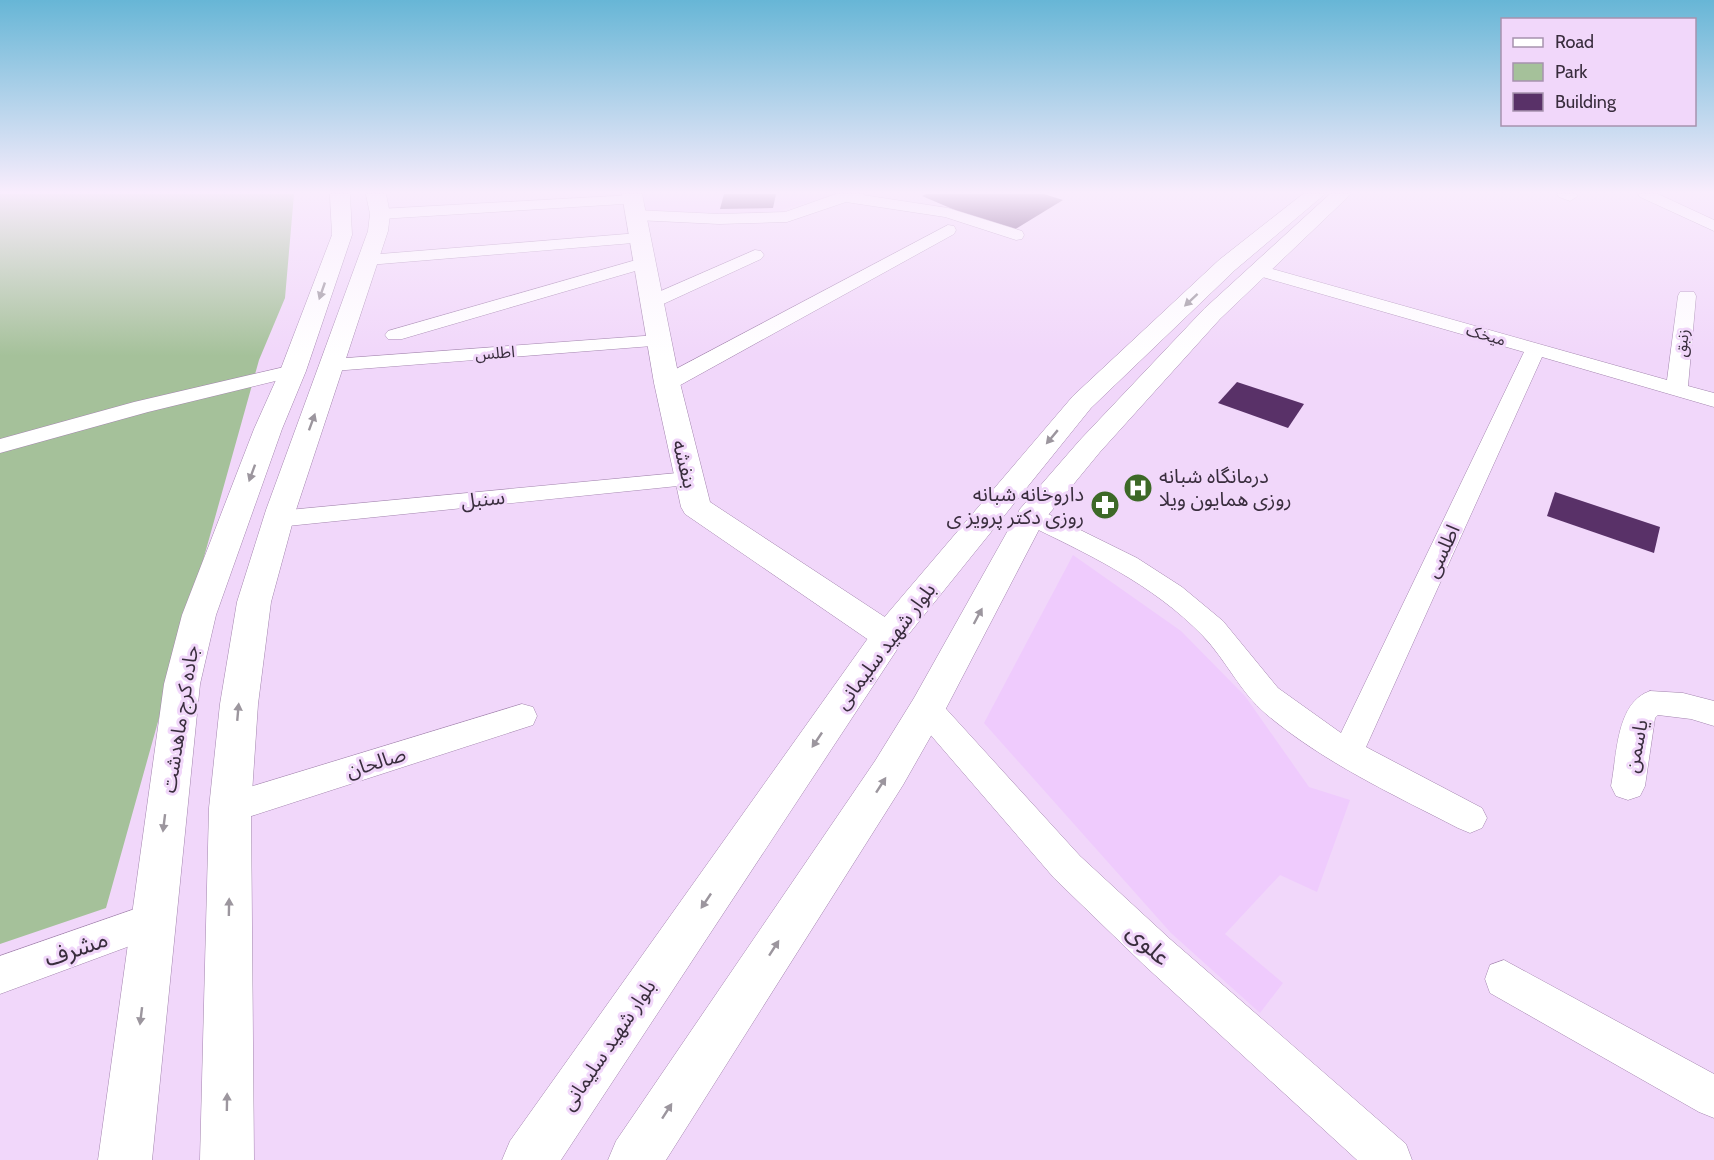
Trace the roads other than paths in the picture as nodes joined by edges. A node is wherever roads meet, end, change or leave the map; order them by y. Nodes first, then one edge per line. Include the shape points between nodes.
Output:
1 (337, 248) edge
2 (372, 248) edge
3 (452, 248) edge
4 (581, 248) edge
5 (642, 248) edge
6 (915, 248) edge
7 (1249, 248) edge
8 (1282, 248) edge
9 (755, 255) dead end
10 (368, 260) junction
11 (1258, 270) junction
12 (1687, 296) dead end
13 (652, 302) junction
14 (395, 335) dead end
15 (658, 341) junction
16 (1536, 349) junction
17 (333, 365) junction
18 (293, 371) junction
19 (667, 383) junction
20 (1677, 390) junction
21 (1714, 400) edge
22 (0, 446) edge
23 (688, 479) junction
24 (1031, 516) junction
25 (278, 519) junction
26 (888, 636) junction
27 (927, 709) junction
28 (1714, 714) edge
29 (522, 716) dead end
30 (1347, 753) junction
31 (1628, 786) dead end
32 (230, 808) junction
33 (1470, 818) dead end
34 (152, 921) junction
35 (0, 975) edge
36 (1504, 979) dead end
37 (1714, 1097) edge
38 (125, 1160) edge
39 (227, 1160) edge
40 (529, 1160) edge
41 (635, 1160) edge
42 (1390, 1160) edge

1 -> 18 main road, جاده کرج ماهدشت
2 - 10 main road
3 - 10 street
4 - 14 street
5 - 13 main road, بنفشه
6 - 19 street
7 -> 26 main road, بلوار شهید سلیمانی via 1082,402
8 - 11 main road
9 - 13 street
10 - 17 main road
11 - 16 street, میخک
11 - 24 main road via 1089,446
12 - 20 street, زنبق
13 - 15 main road, بنفشه
15 - 17 street, اطلس
15 - 19 main road, بنفشه
16 - 20 street, میخک
16 - 30 street, اطلسی
25 -> 17 main road
18 - 22 street
18 -> 34 main road, جاده کرج ماهدشت via 199,615 182,684
19 - 23 main road, بنفشه
20 - 21 street, میخک
23 - 25 street, سنبل
23 - 26 main road, بنفشه via 696,507
27 -> 24 main road
24 - 30 street via 1094,546 1168,591 1214,629 1253,682 1274,703
32 -> 25 main road via 239,704 254,602
26 -> 40 main road, بلوار شهید سلیمانی
41 -> 27 main road
27 - 42 street, علوی via 1067,867
28 - 31 street, یاسمن via 1673,703 1650,703 1640,714
29 - 32 street, صالحان
30 - 33 street
39 -> 32 main road
34 - 35 street, مشرف
34 -> 38 main road, جاده کرج ماهدشت
36 - 37 street

